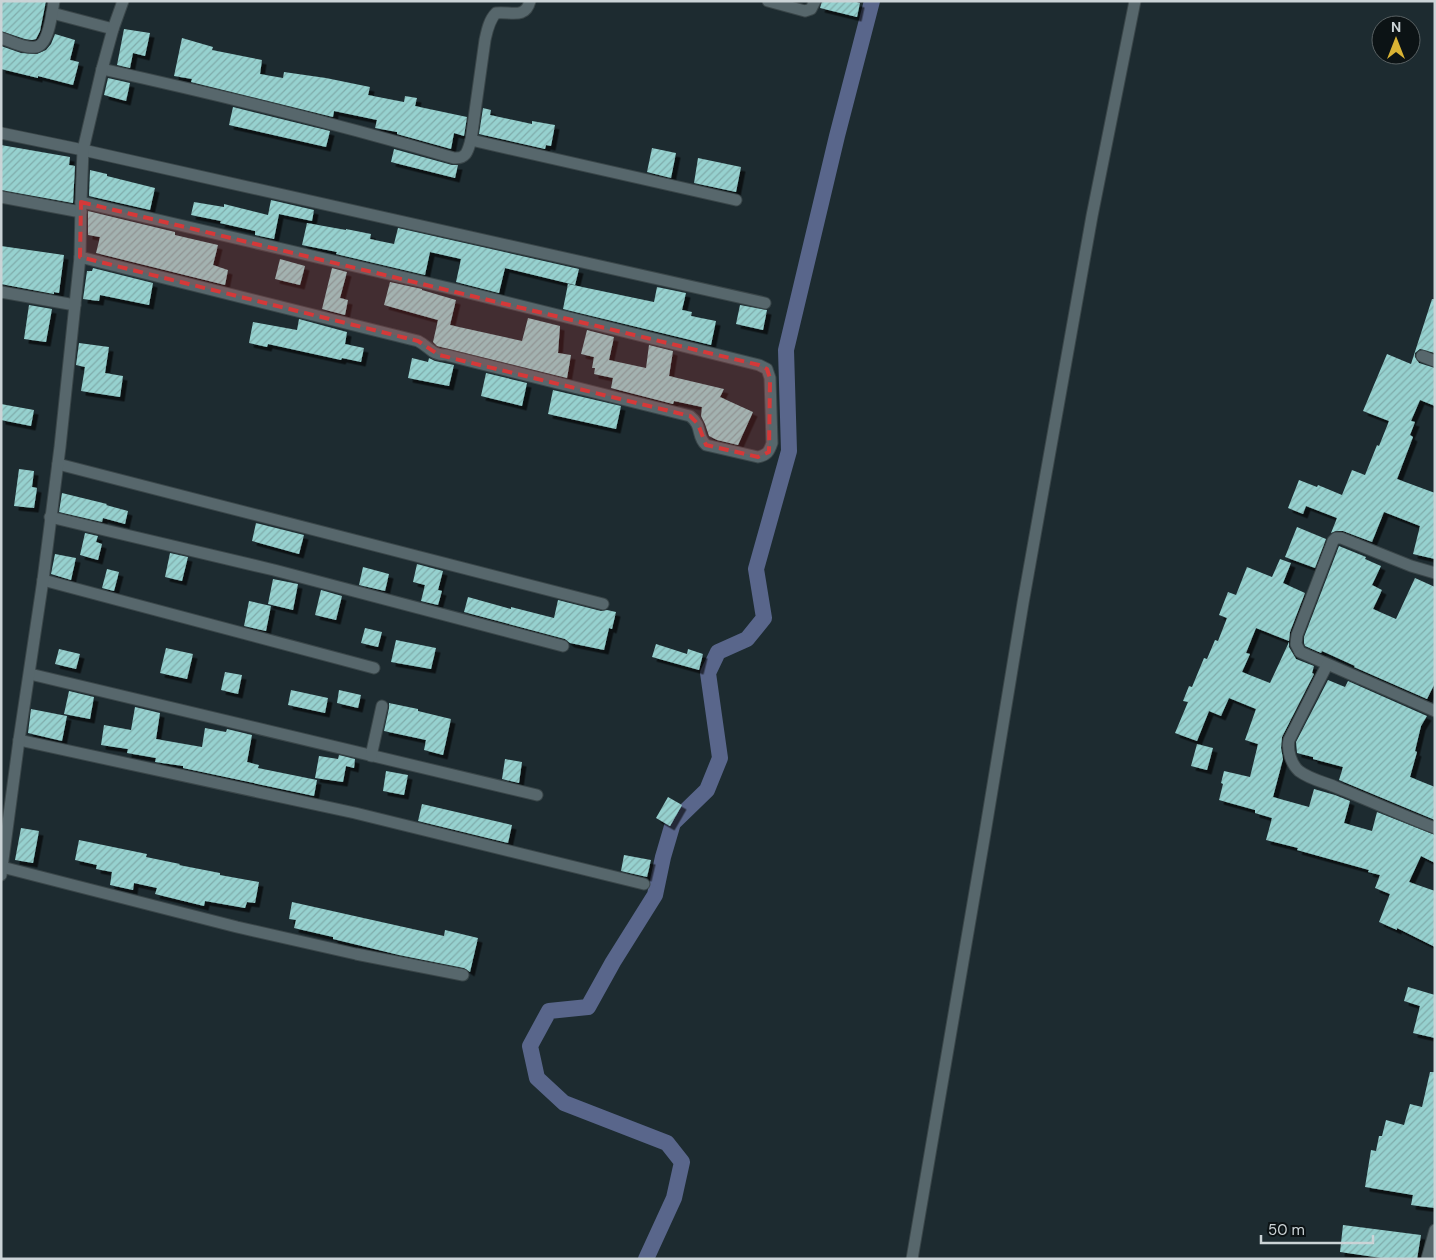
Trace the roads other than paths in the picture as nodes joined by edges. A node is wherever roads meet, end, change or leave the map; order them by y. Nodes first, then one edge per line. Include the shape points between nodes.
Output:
1 (54, 1) edge
2 (123, 1) edge
3 (530, 1) edge
4 (768, 1) edge
5 (815, 1) edge
6 (1135, 1) edge
7 (52, 13) junction
8 (113, 29) junction
9 (1, 38) edge
10 (102, 69) junction
11 (1, 133) edge
12 (471, 140) junction
13 (83, 150) junction
14 (1, 197) edge
15 (736, 200) dead end
16 (81, 207) junction
17 (80, 258) junction
18 (1, 292) edge
19 (765, 303) dead end
20 (75, 305) junction
21 (1422, 356) dead end
22 (1435, 361) edge
23 (58, 464) junction
24 (50, 517) junction
25 (1435, 572) edge
26 (43, 580) junction
27 (603, 604) dead end
28 (563, 646) dead end
29 (1327, 665) junction
30 (374, 668) dead end
31 (30, 674) junction
32 (382, 706) dead end
33 (1435, 711) edge
34 (19, 740) junction
35 (371, 756) junction
36 (537, 795) dead end
37 (1435, 828) edge
38 (2, 871) edge
39 (644, 884) dead end
40 (463, 975) dead end
41 (1435, 1230) edge
42 (912, 1259) edge
43 (1427, 1259) edge

1 - 7 street
2 - 8 street
3 - 12 street via 522,14 496,13 488,26
4 - 5 street via 805,11 811,9
6 - 42 street via 1092,216 1028,574
7 - 8 street
7 - 9 street via 42,45 29,47
8 - 10 street
10 - 12 street via 297,115 454,158 467,154
10 - 13 street
11 - 13 street
12 - 15 street
13 - 16 street
13 - 19 street
14 - 16 street
16 - 17 street
16 - 17 street via 453,289 759,365 767,369 770,378 772,443 769,452 758,458 706,446 701,440 698,424 690,416 439,355 418,341
17 - 20 street
18 - 20 street
20 - 23 street
21 - 22 street
23 - 24 street
23 - 27 street
24 - 26 street
24 - 28 street via 274,570
25 - 29 street via 1336,538 1300,626 1296,644 1300,652
26 - 30 street
26 - 31 street
29 - 33 street
29 - 37 street via 1289,740 1290,756 1297,770
31 - 34 street
31 - 35 street
32 - 35 street
34 - 38 street
34 - 39 street via 355,813
35 - 36 street
38 - 40 street via 356,954
41 - 43 street

